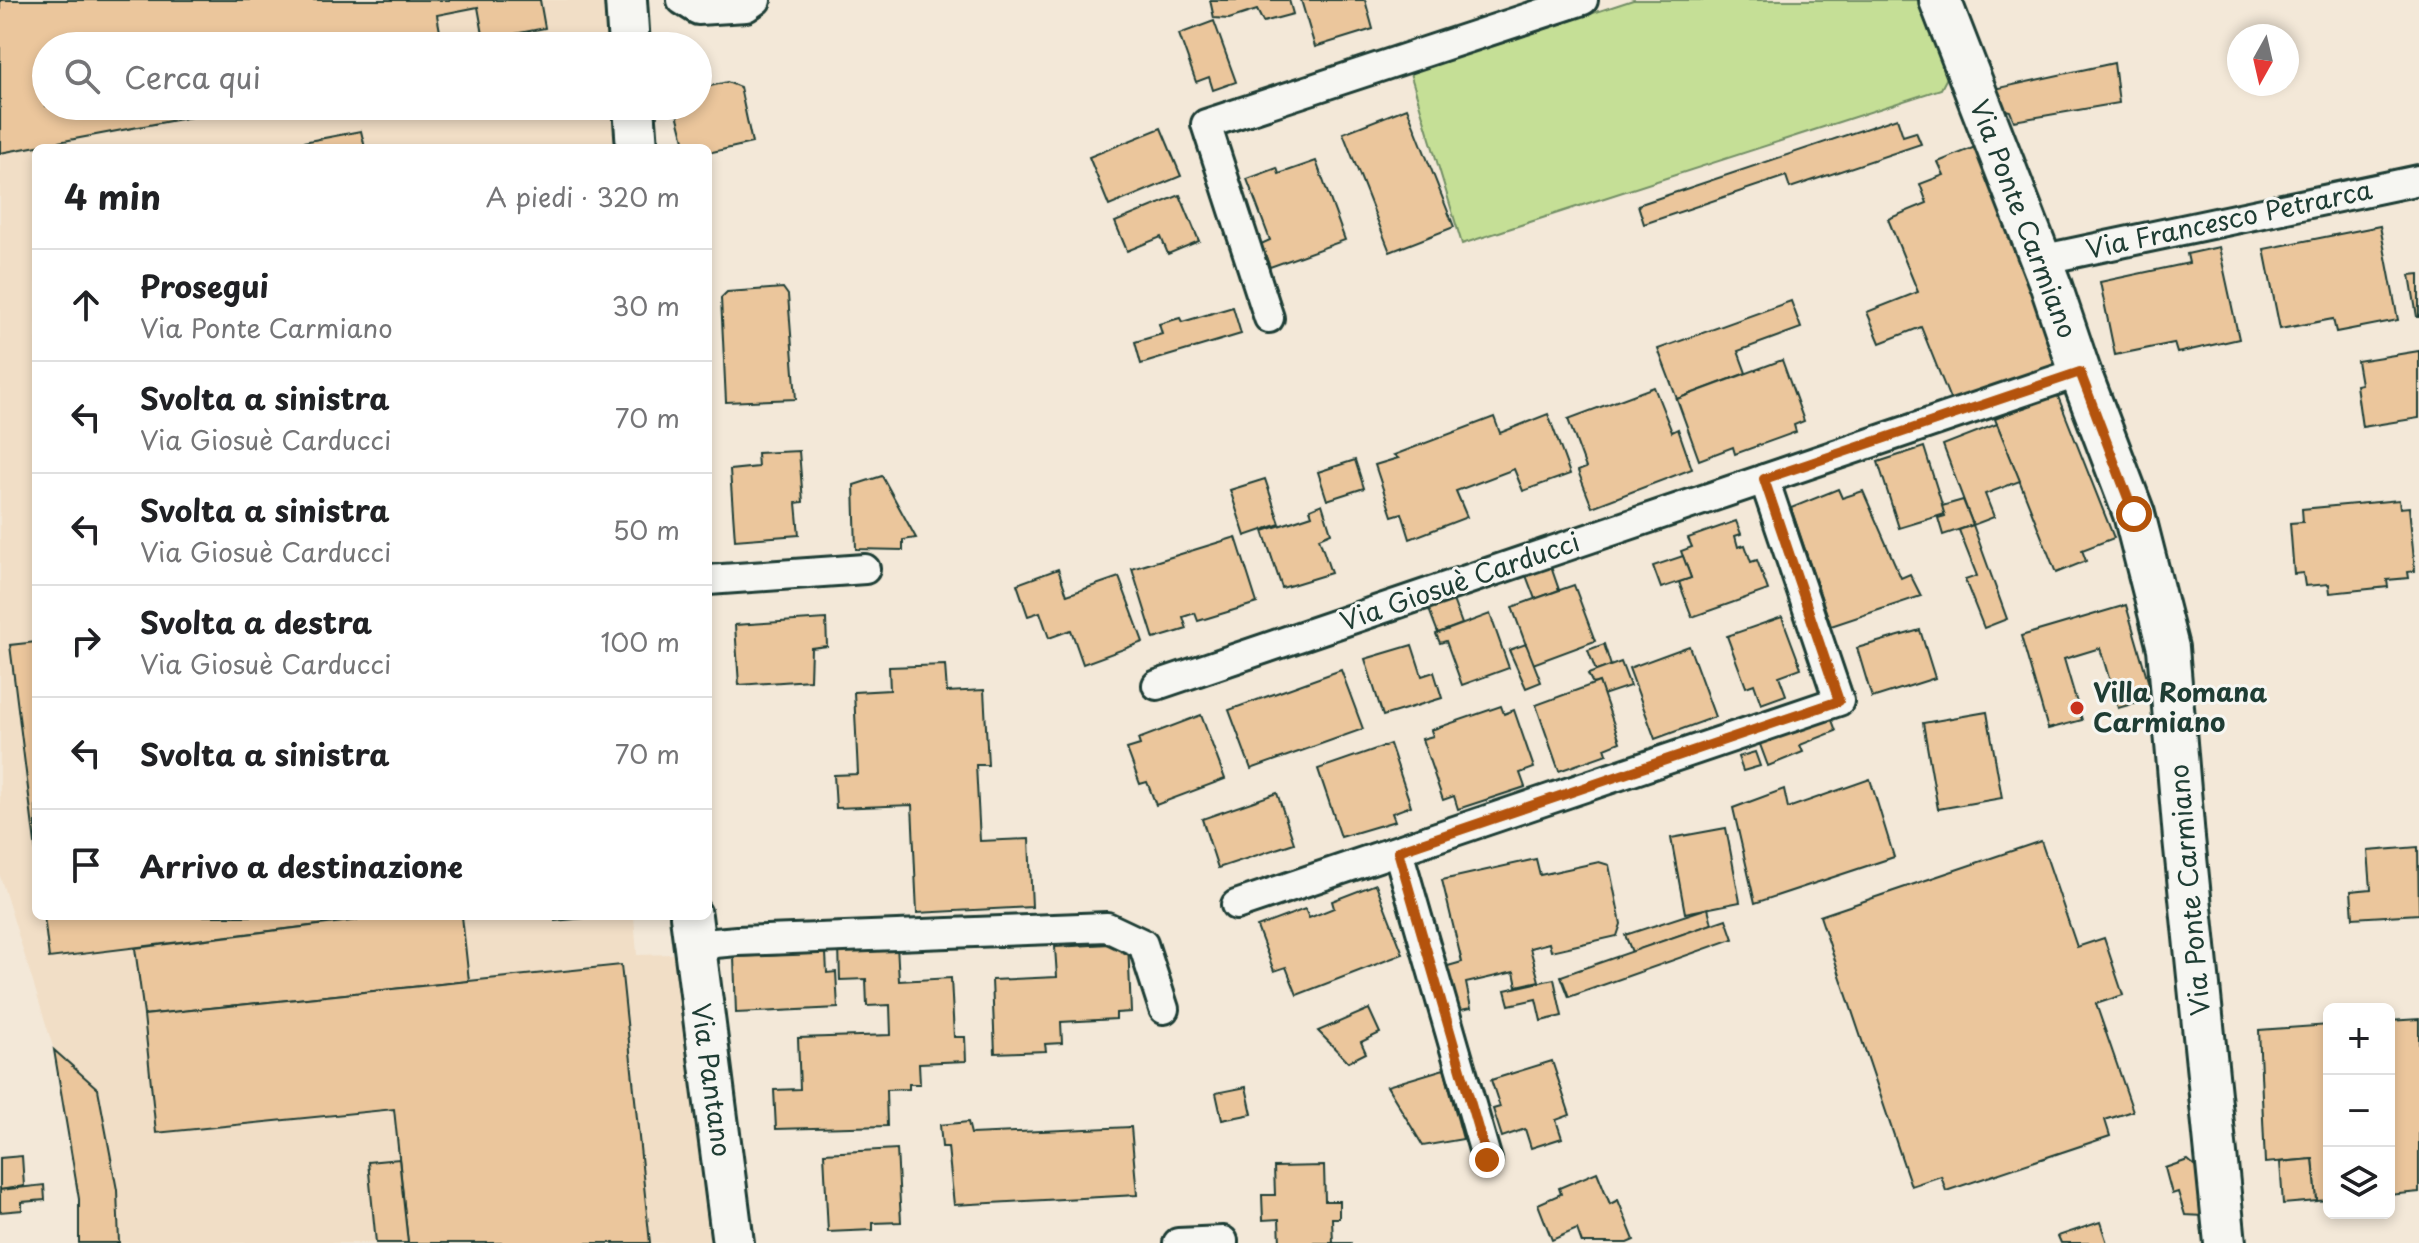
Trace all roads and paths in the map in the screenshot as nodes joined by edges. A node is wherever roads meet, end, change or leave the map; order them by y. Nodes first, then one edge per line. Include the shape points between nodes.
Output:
1 (626, 0) edge
2 (682, 0) edge
3 (756, 0) edge
4 (1583, 0) edge
5 (1940, 0) edge
6 (628, 32) edge
7 (635, 120) edge
8 (637, 144) edge
9 (2419, 180) edge
10 (2040, 260) junction
11 (1269, 318) dead end
12 (2080, 372) junction
13 (1764, 479) junction
14 (865, 569) dead end
15 (712, 580) edge
16 (1157, 685) dead end
17 (1398, 851) junction
18 (1236, 905) dead end
19 (692, 930) edge
20 (1164, 1009) dead end
21 (1487, 1160) dead end
22 (733, 1243) edge
23 (1178, 1243) edge
24 (1223, 1243) edge
25 (2225, 1243) edge

1 - 6 street
2 - 3 street via 698,10 746,7
4 - 11 street via 1206,124
5 - 10 street, Via Ponte Carmiano
7 - 8 street
9 - 10 street, Via Francesco Petrarca
10 - 12 street, Via Ponte Carmiano
12 - 13 street, Via Giosuè Carducci
12 - 25 street, Via Ponte Carmiano via 2134,514 2168,648
13 - 16 street, Via Giosuè Carducci
13 - 17 street via 1839,701
14 - 15 street
17 - 18 street
17 - 21 street
19 - 20 street via 752,940 1107,927 1143,944
19 - 22 street, Via Pantano
23 - 24 street

